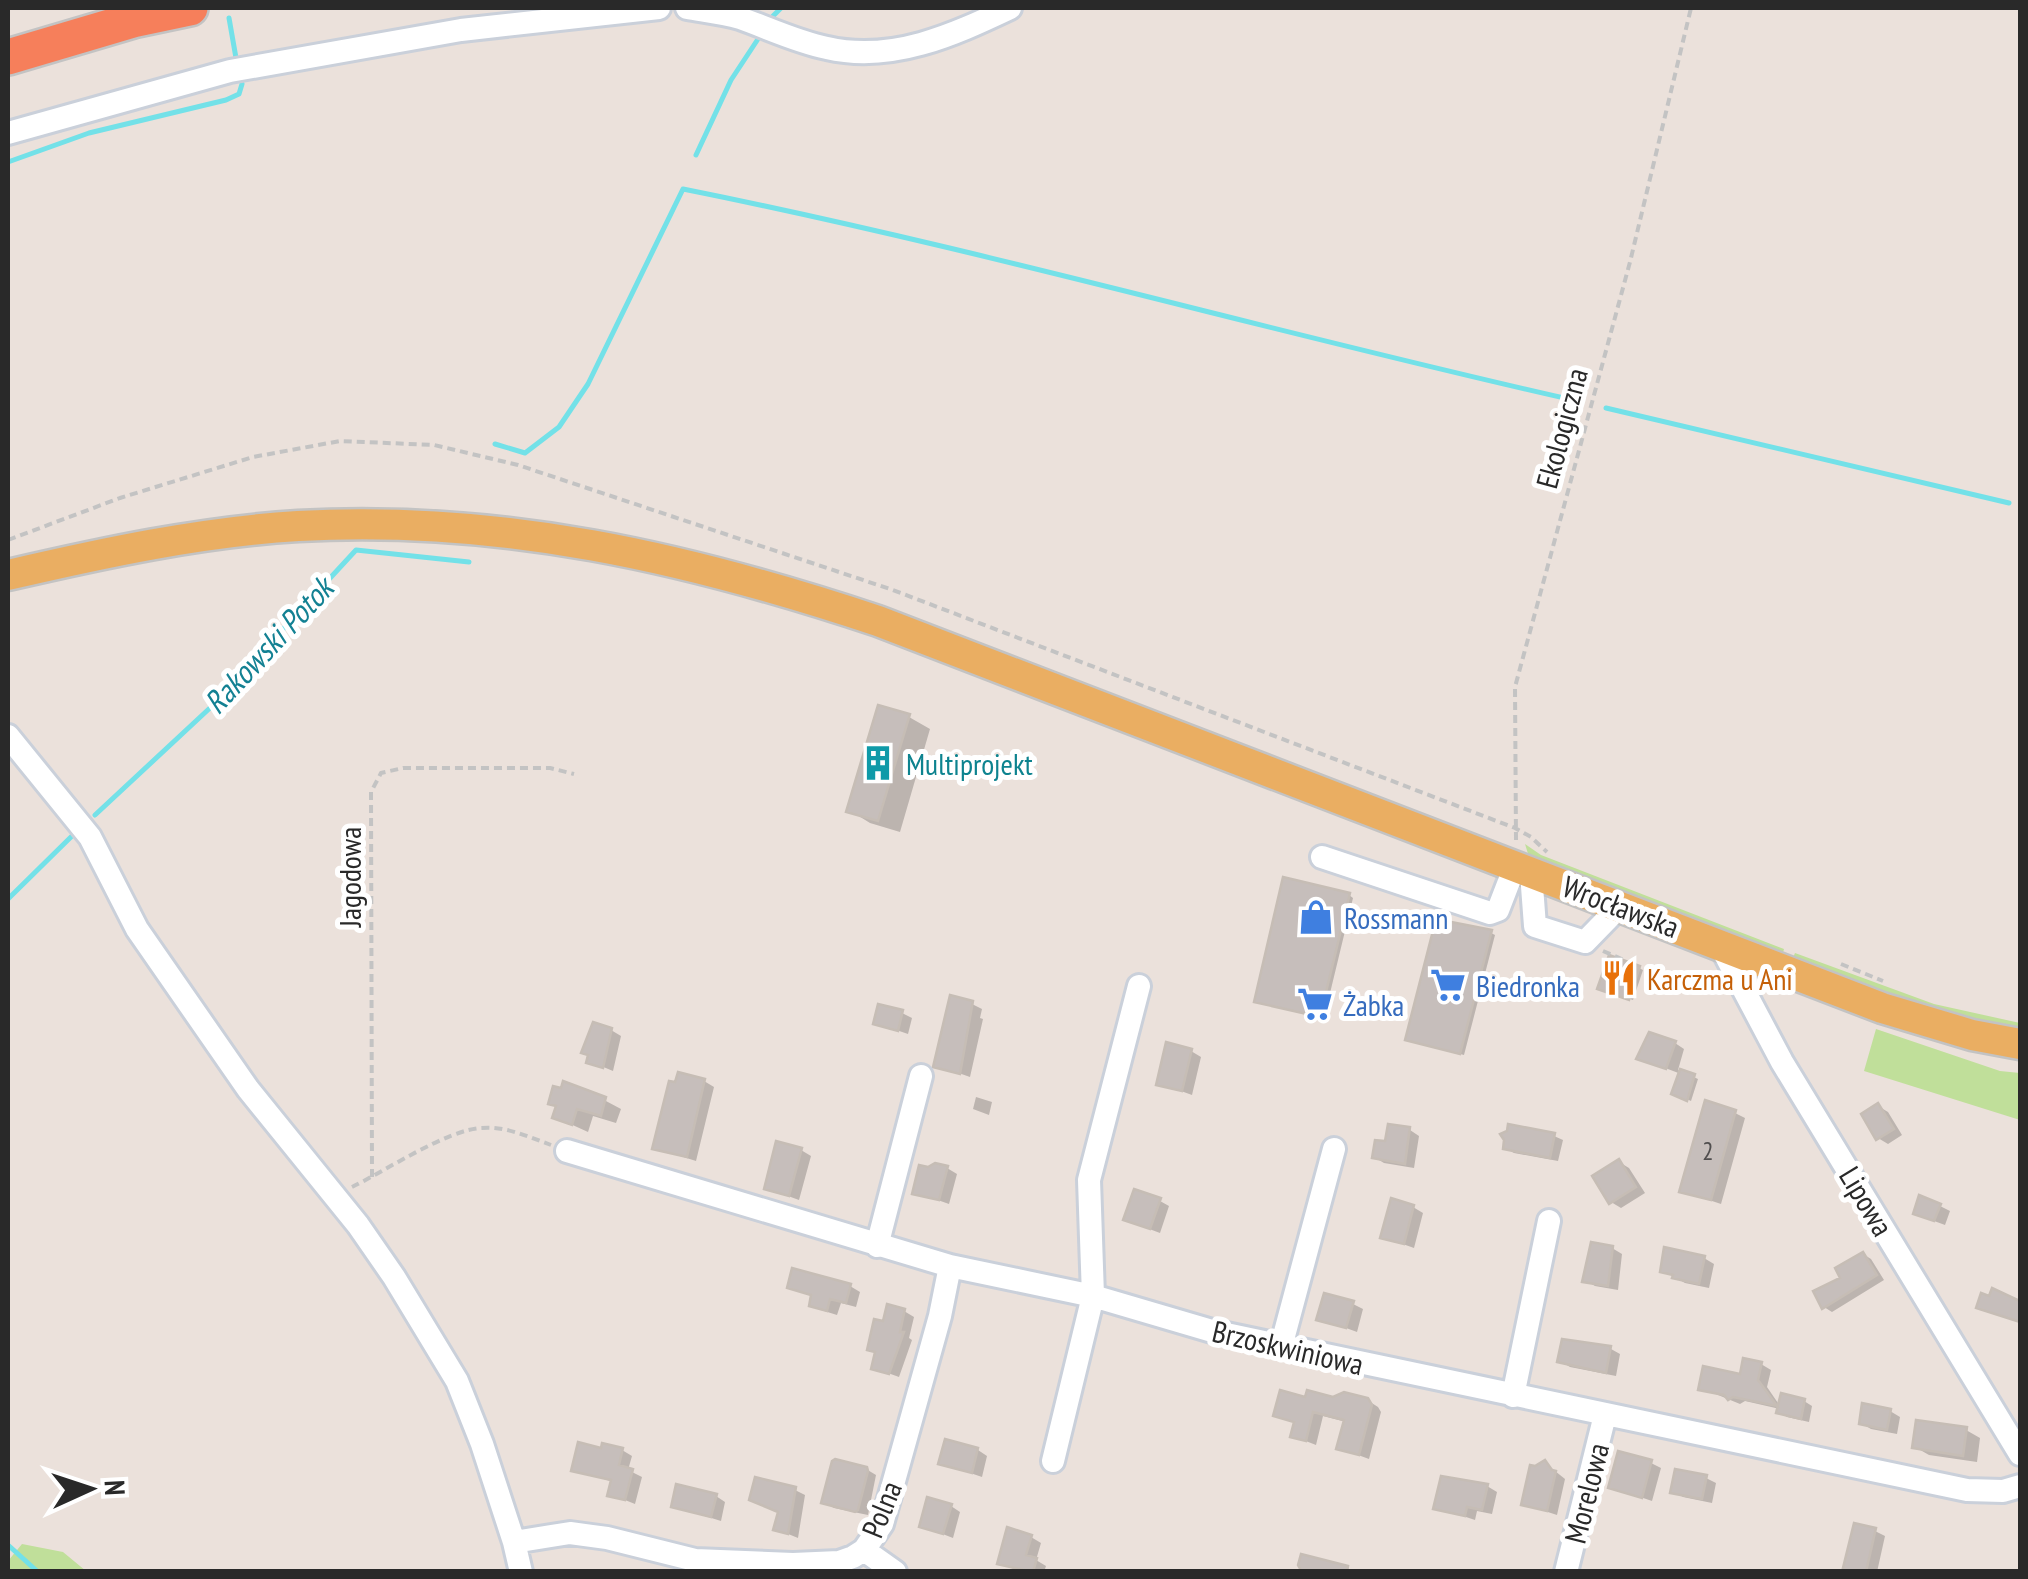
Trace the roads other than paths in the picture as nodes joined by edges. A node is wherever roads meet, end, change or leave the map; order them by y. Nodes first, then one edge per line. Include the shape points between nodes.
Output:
1 (190, 8) edge
2 (659, 8) edge
3 (687, 8) edge
4 (1010, 8) edge
5 (8, 56) edge
6 (8, 133) edge
7 (8, 575) edge
8 (8, 736) edge
9 (1322, 857) dead end
10 (1523, 869) junction
11 (1620, 906) junction
12 (1720, 945) junction
13 (1139, 986) dead end
14 (2020, 1044) edge
15 (921, 1076) dead end
16 (1334, 1149) dead end
17 (567, 1151) road end
18 (1548, 1221) dead end
19 (877, 1246) junction
20 (950, 1266) junction
21 (1092, 1296) junction
22 (1282, 1347) junction
23 (1513, 1396) junction
24 (1606, 1416) junction
25 (2020, 1454) edge
26 (1053, 1461) dead end
27 (2020, 1486) edge
28 (514, 1542) junction
29 (864, 1550) junction
30 (521, 1572) edge
31 (895, 1572) edge
32 (1566, 1572) edge

1 - 5 highway
2 - 6 street via 461,30 230,71
3 - 4 street via 827,49 871,52 906,50
7 - 10 main road, Wrocławska via 158,544 300,526 460,528 656,556 878,620
8 - 28 street via 90,837 137,929 248,1089 394,1277 457,1380
9 - 10 street via 1490,913
10 - 11 main road, Wrocławska
10 - 11 street via 1535,926 1585,942
11 - 12 main road, Wrocławska
12 - 14 main road, Wrocławska via 1882,1008
12 - 25 street, Lipowa via 1782,1062
13 - 21 street via 1089,1180
15 - 19 street
16 - 22 street
17 - 19 street, Brzoskwiniowa
18 - 23 street
19 - 20 street, Brzoskwiniowa
20 - 21 street, Brzoskwiniowa
20 - 29 street, Polna via 882,1524
21 - 22 street, Brzoskwiniowa
21 - 26 street
22 - 23 street, Brzoskwiniowa
23 - 24 street, Brzoskwiniowa
24 - 27 street, Brzoskwiniowa via 1967,1490
24 - 32 street, Morelowa
28 - 29 street, Polna via 570,1532 695,1560 744,1563 838,1562
28 - 30 street
29 - 31 street

